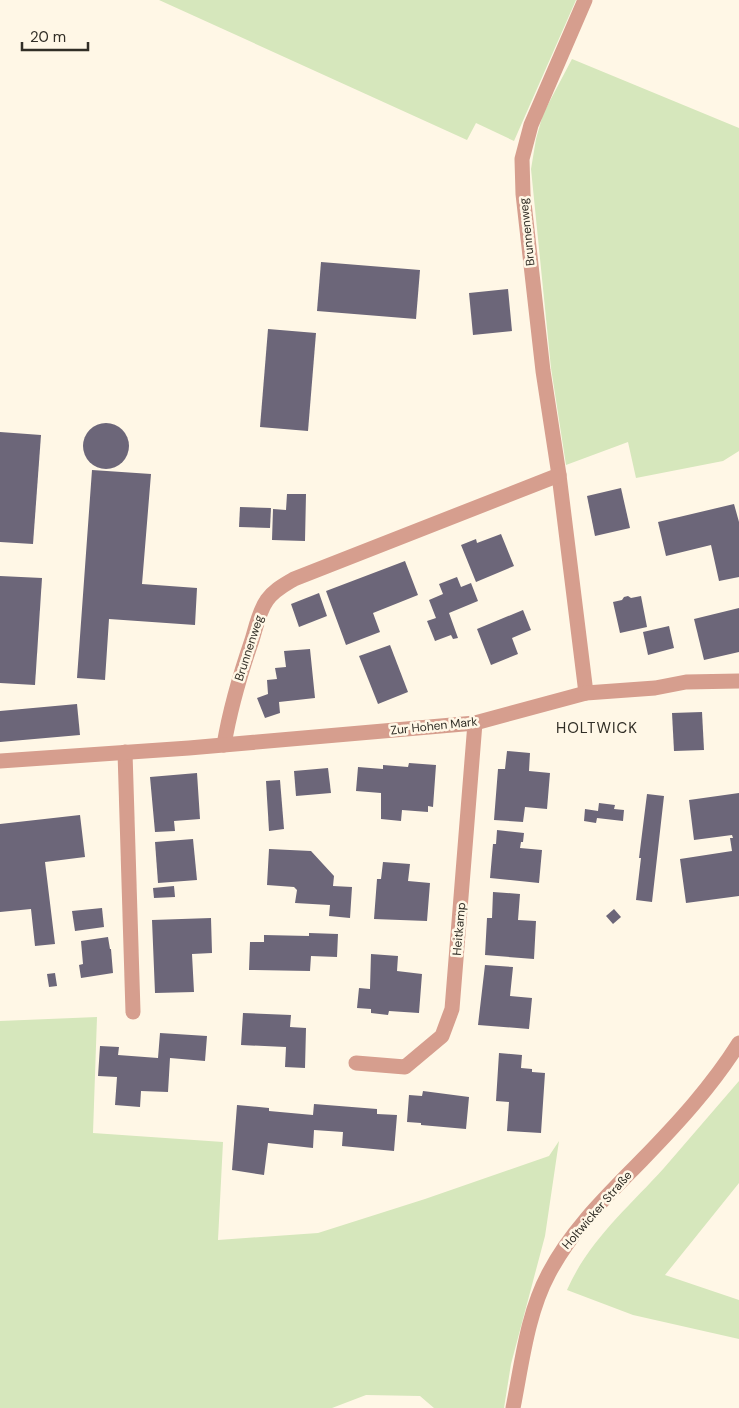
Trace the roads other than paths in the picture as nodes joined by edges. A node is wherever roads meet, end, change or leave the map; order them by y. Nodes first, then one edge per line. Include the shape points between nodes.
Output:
1 (585, 0) edge
2 (559, 475) junction
3 (739, 681) edge
4 (586, 693) junction
5 (475, 723) junction
6 (224, 745) junction
7 (125, 752) junction
8 (0, 761) edge
9 (133, 1012) dead end
10 (739, 1043) edge
11 (356, 1063) dead end
12 (513, 1408) edge

1 - 2 street, Brunnenweg via 531,124 522,159 522,194
2 - 4 street, Brunnenweg
2 - 6 street, Brunnenweg via 294,578 275,591 260,614 245,659
3 - 4 street, Zur Hohen Mark via 686,682 655,688
4 - 5 street, Zur Hohen Mark
5 - 6 street, Zur Hohen Mark
5 - 11 street, Heitkamp via 452,1010 442,1036 405,1067
6 - 7 street, Zur Hohen Mark
7 - 8 street, Zur Hohen Mark
7 - 9 street
10 - 12 street, Holtwicker Straße via 710,1085 604,1199 561,1251 539,1295

